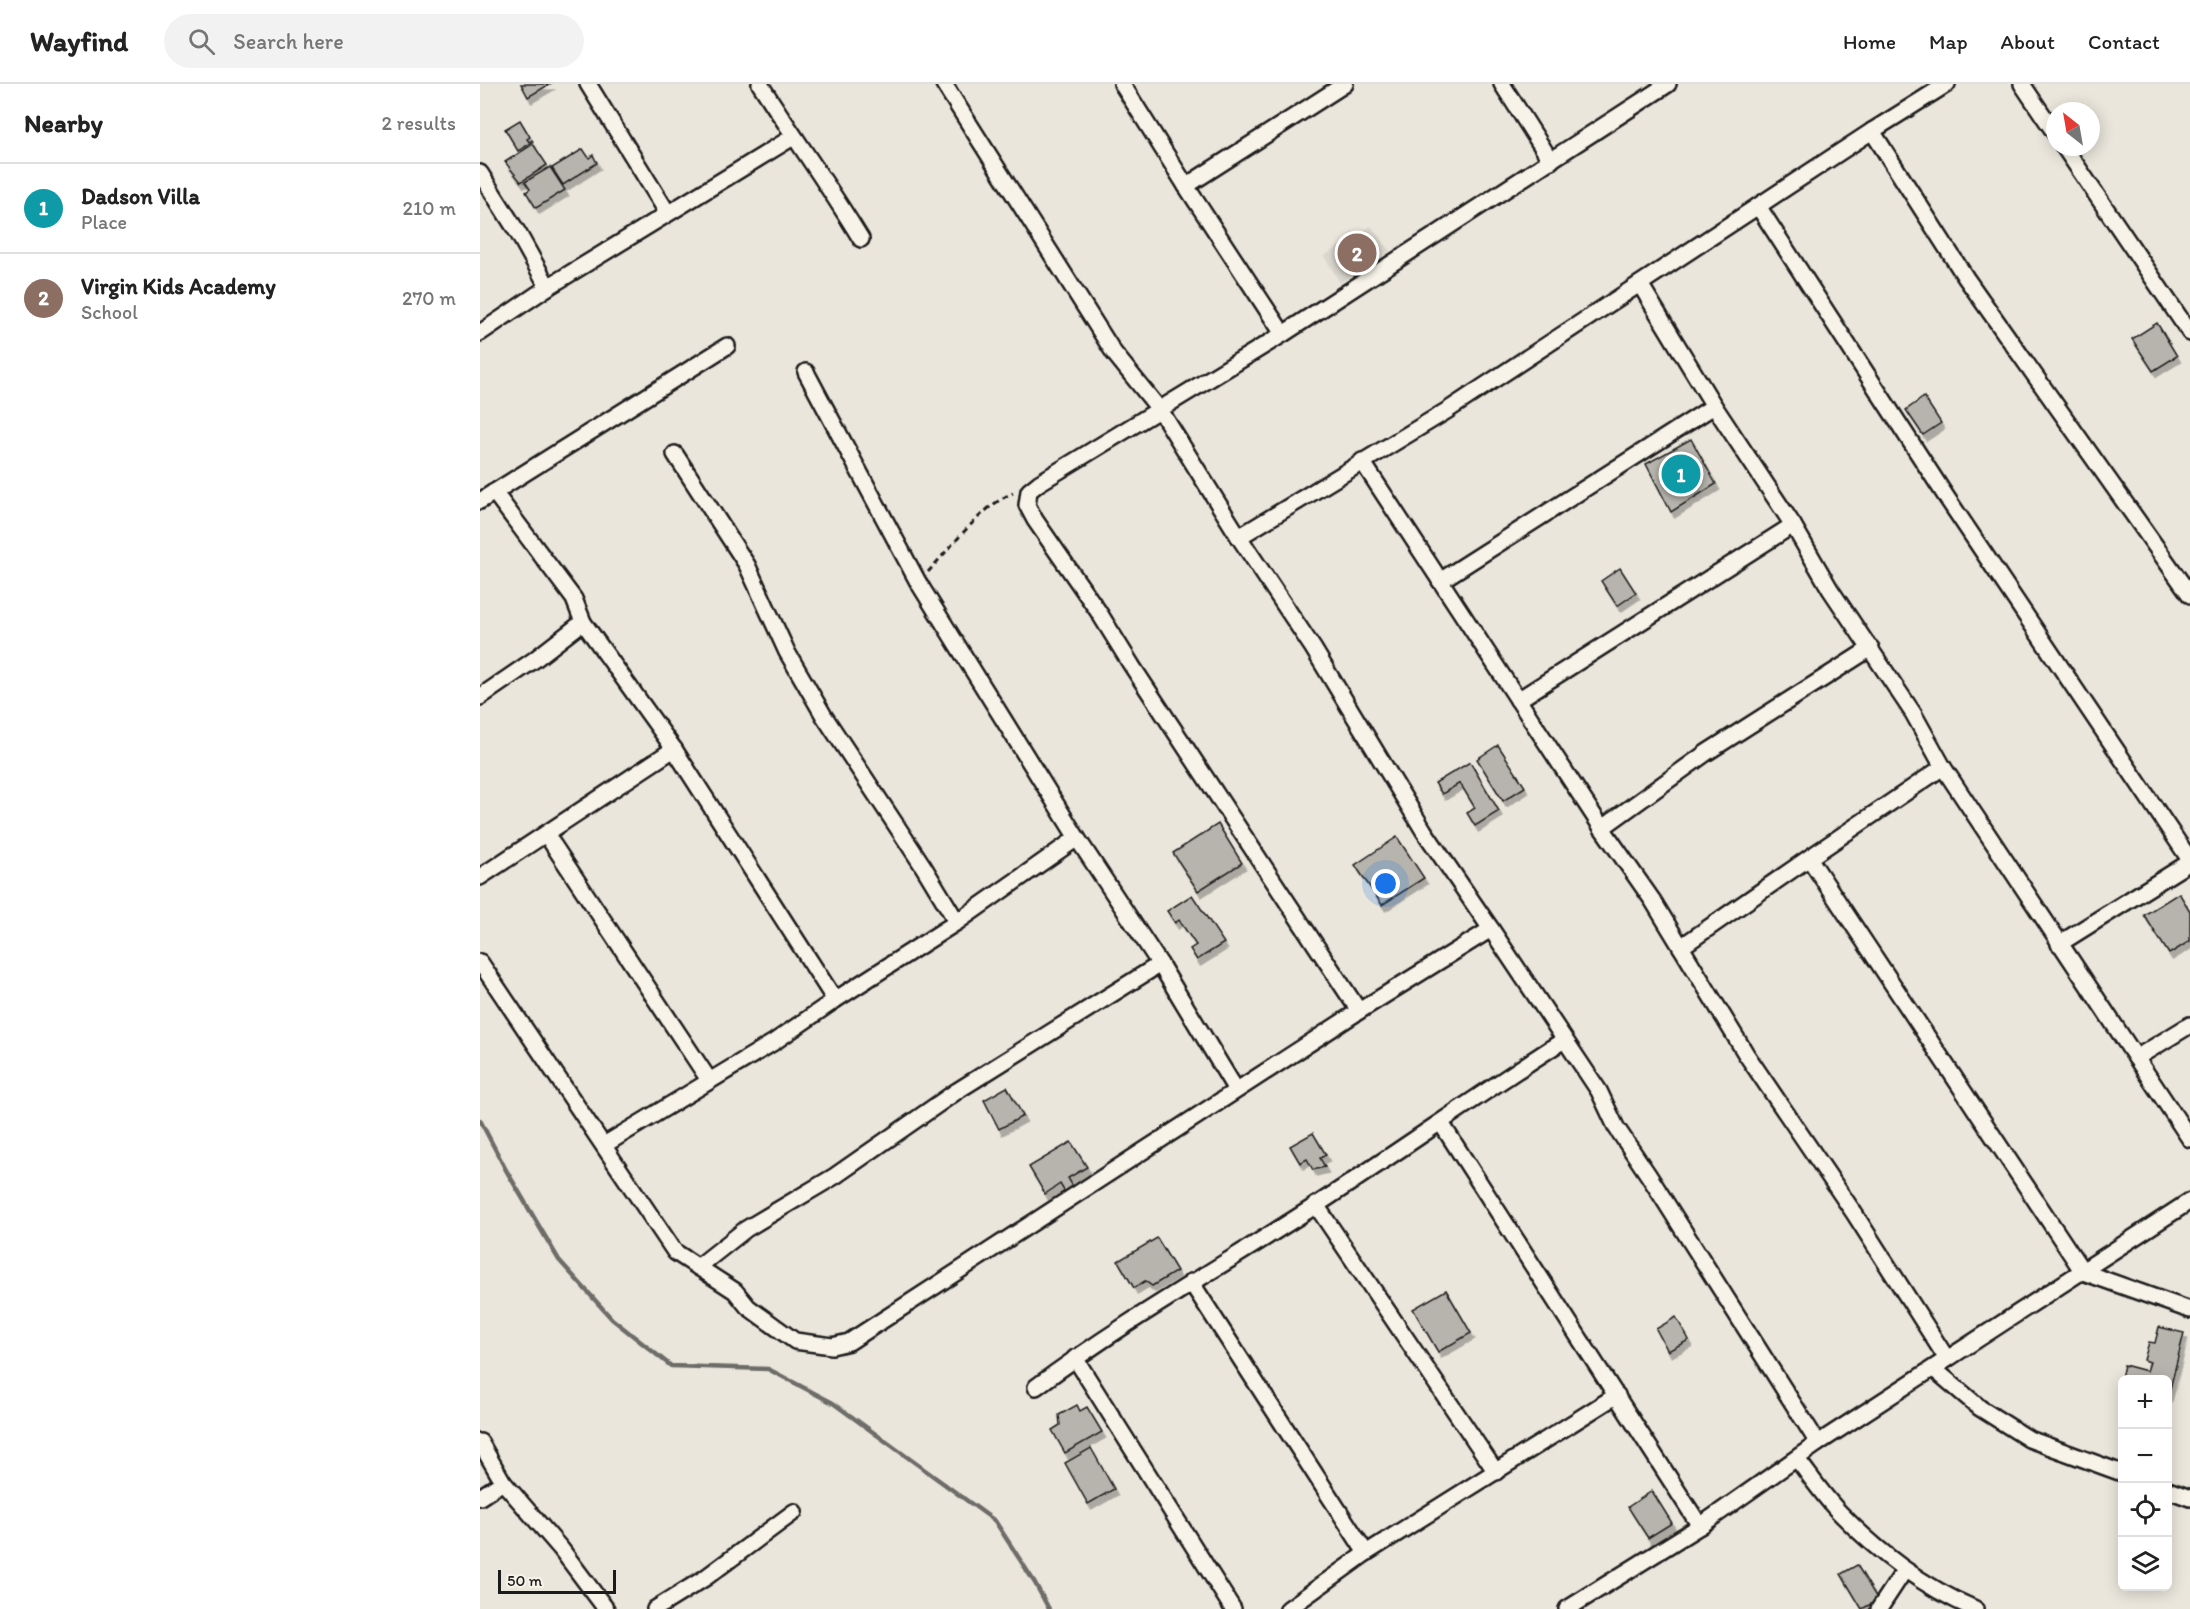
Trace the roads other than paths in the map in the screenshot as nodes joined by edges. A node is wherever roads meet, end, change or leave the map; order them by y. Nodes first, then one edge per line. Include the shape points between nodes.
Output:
1 (588, 84) edge
2 (760, 84) edge
3 (944, 84) edge
4 (1122, 84) edge
5 (1345, 84) edge
6 (1502, 84) edge
7 (1668, 84) edge
8 (1947, 84) edge
9 (2022, 84) edge
10 (2046, 120) edge
11 (1872, 131) junction
12 (793, 136) junction
13 (2070, 156) edge
14 (1551, 161) junction
15 (480, 173) edge
16 (1186, 186) junction
17 (1758, 206) junction
18 (667, 212) junction
19 (861, 239) dead end
20 (1640, 284) junction
21 (548, 287) junction
22 (480, 333) edge
23 (2190, 333) edge
24 (1283, 334) junction
25 (727, 346) dead end
26 (806, 372) dead end
27 (1714, 406) junction
28 (1160, 410) junction
29 (675, 454) dead end
30 (1362, 461) junction
31 (494, 492) junction
32 (480, 501) edge
33 (1793, 525) junction
34 (1239, 537) junction
35 (1440, 581) junction
36 (2190, 595) edge
37 (583, 622) junction
38 (1871, 648) junction
39 (480, 698) edge
40 (1518, 700) junction
41 (674, 749) junction
42 (1943, 767) junction
43 (1602, 828) junction
44 (546, 834) junction
45 (1077, 838) junction
46 (1809, 858) junction
47 (2190, 861) edge
48 (480, 877) edge
49 (957, 922) junction
50 (1491, 929) junction
51 (2059, 944) junction
52 (1681, 947) junction
53 (480, 962) edge
54 (1160, 964) junction
55 (835, 1000) junction
56 (1359, 1011) junction
57 (2190, 1024) edge
58 (1564, 1040) junction
59 (2136, 1059) junction
60 (709, 1080) junction
61 (1236, 1090) junction
62 (1441, 1123) junction
63 (2190, 1138) edge
64 (604, 1146) junction
65 (2190, 1201) edge
66 (1316, 1205) junction
67 (698, 1267) junction
68 (2083, 1272) junction
69 (1191, 1282) junction
70 (2190, 1310) edge
71 (1075, 1358) junction
72 (1947, 1359) junction
73 (1934, 1369) junction
74 (1036, 1387) dead end
75 (1617, 1395) junction
76 (480, 1442) edge
77 (1818, 1443) junction
78 (1797, 1459) junction
79 (1496, 1472) junction
80 (2118, 1472) edge
81 (503, 1482) junction
82 (2172, 1491) edge
83 (480, 1497) edge
84 (2190, 1498) edge
85 (794, 1512) dead end
86 (1700, 1526) junction
87 (1366, 1553) junction
88 (1904, 1571) junction
89 (606, 1609) edge
90 (655, 1609) edge
91 (1233, 1609) edge
92 (1288, 1609) edge
93 (1567, 1609) edge
94 (1879, 1609) edge
95 (1975, 1609) edge

1 - 18 street
2 - 12 street
3 - 28 street via 1114,353
4 - 16 street
5 - 16 street
6 - 14 street
7 - 14 street
8 - 11 street
9 - 10 street
11 - 17 street
11 - 36 street via 1966,278
12 - 18 street
12 - 19 street
13 - 23 street
14 - 24 street
15 - 21 street
16 - 24 street
17 - 20 street
17 - 47 street
18 - 21 street
20 - 27 street
20 - 30 street via 1449,410
21 - 22 street
24 - 28 street
25 - 31 street
26 - 45 street via 918,582
27 - 33 street
27 - 35 street
28 - 34 street
28 - 56 street via 1039,483 1029,491 1027,505
29 - 49 street via 747,565 787,652 824,717
30 - 34 street
30 - 35 street
31 - 32 street
31 - 37 street via 574,599
33 - 38 street via 1830,589
33 - 40 street
34 - 50 street via 1313,648 1424,831
35 - 40 street
37 - 39 street
37 - 41 street
38 - 42 street
38 - 43 street via 1706,753
40 - 43 street
41 - 44 street
41 - 55 street
42 - 46 street
42 - 51 street
43 - 52 street
44 - 48 street
44 - 60 street
45 - 49 street
45 - 54 street
46 - 52 street
46 - 68 street
47 - 51 street
49 - 55 street
50 - 56 street
50 - 58 street
51 - 59 street
52 - 72 street via 1746,1054
53 - 64 street
54 - 61 street
54 - 67 street via 957,1091 835,1176 746,1229
55 - 60 street
56 - 61 street
57 - 59 street
58 - 62 street
58 - 77 street
59 - 63 street
60 - 64 street
61 - 67 street via 849,1342 832,1346 795,1341 756,1314 735,1291
62 - 66 street
62 - 75 street
64 - 67 street via 675,1252
65 - 68 street
66 - 69 street
66 - 79 street
68 - 70 street
68 - 72 street
69 - 71 street
69 - 87 street
71 - 74 street
71 - 91 street
72 - 73 street
73 - 77 street
73 - 80 street via 1980,1408 2029,1439
75 - 79 street
75 - 86 street
76 - 81 street
77 - 78 street
78 - 86 street
78 - 88 street via 1839,1512
79 - 87 street
81 - 83 street
81 - 89 street
82 - 84 street
85 - 90 street via 705,1578
86 - 93 street
87 - 92 street
88 - 94 street
88 - 95 street

